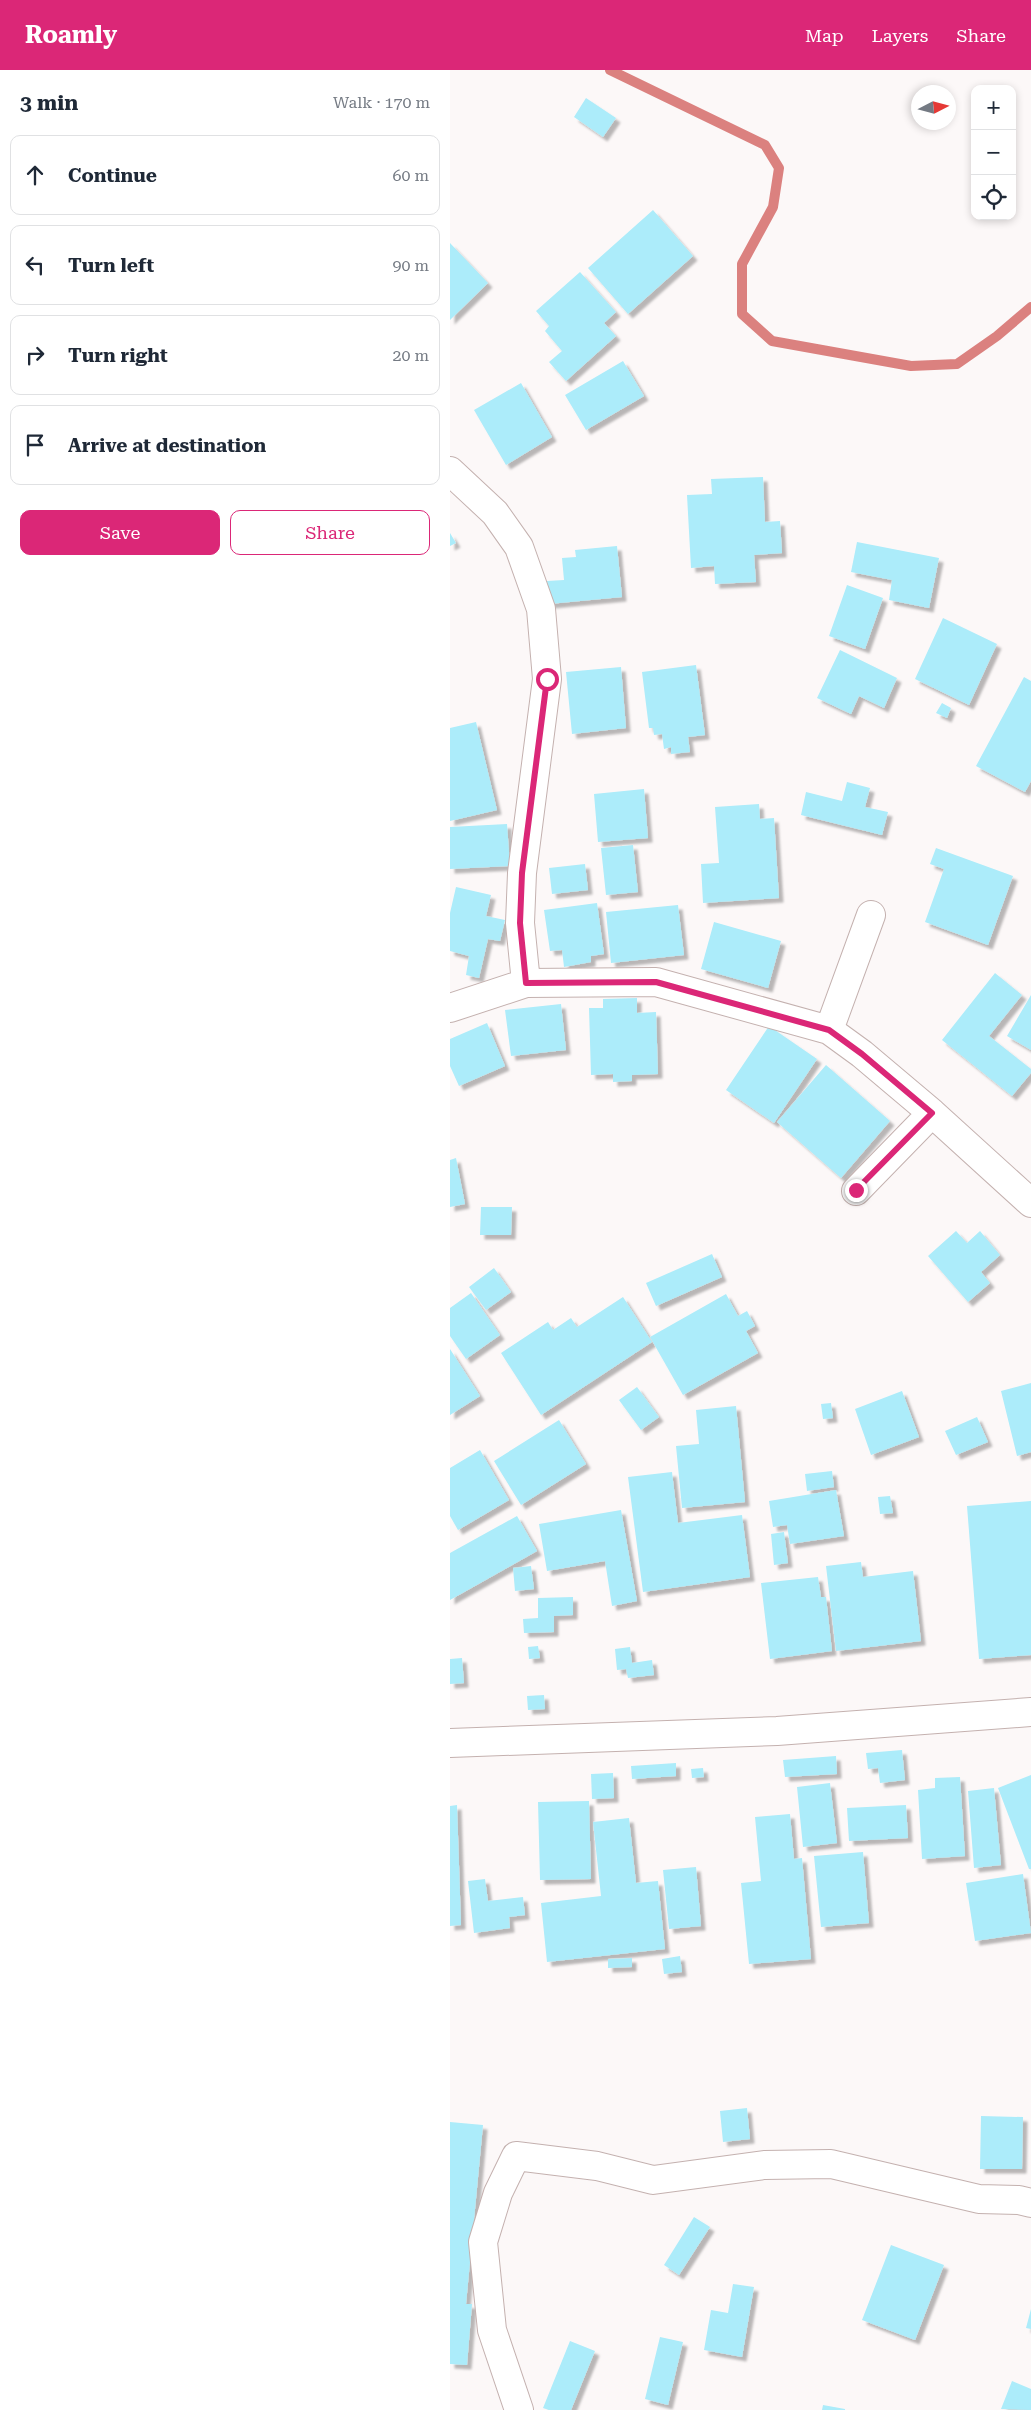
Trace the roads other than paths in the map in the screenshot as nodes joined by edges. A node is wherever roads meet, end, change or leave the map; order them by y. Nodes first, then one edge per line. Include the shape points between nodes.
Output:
1 (450, 471) edge
2 (872, 915) dead end
3 (526, 983) junction
4 (450, 1008) edge
5 (829, 1030) junction
6 (932, 1113) junction
7 (856, 1190) dead end
8 (1028, 1190) edge
9 (1031, 1712) edge
10 (450, 1742) edge
11 (1031, 2203) edge
12 (519, 2410) edge

1 - 3 street via 495,513 520,548 541,609 547,679 522,873 520,923
2 - 5 street
3 - 4 street
3 - 5 street via 656,982
5 - 6 street
6 - 7 street
6 - 8 street
9 - 10 street via 768,1731
11 - 12 street via 979,2199 831,2164 764,2165 654,2180 597,2166 516,2156 498,2192 483,2242 492,2330

